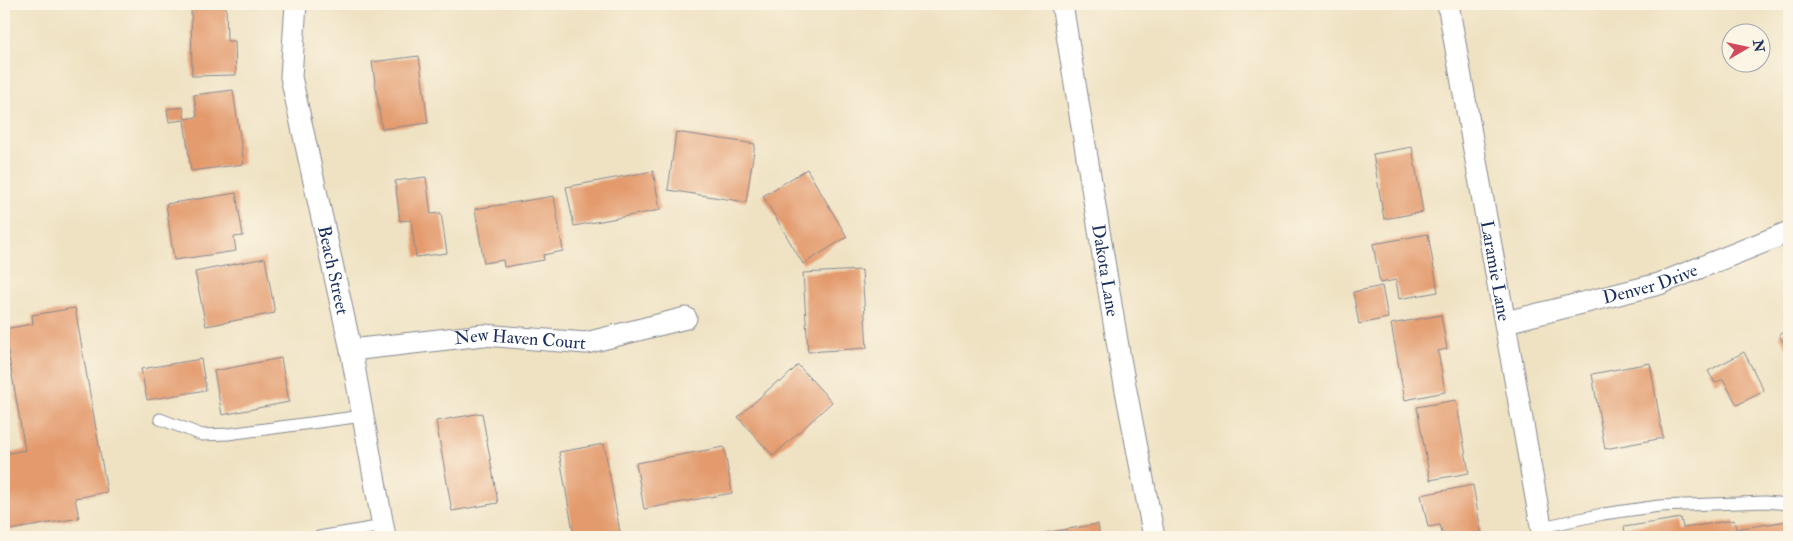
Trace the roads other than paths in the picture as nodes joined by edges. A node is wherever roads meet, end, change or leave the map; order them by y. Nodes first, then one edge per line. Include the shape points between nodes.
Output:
1 (296, 4) edge
2 (1062, 4) edge
3 (1448, 4) edge
4 (1789, 232) edge
5 (686, 318) dead end
6 (1506, 322) junction
7 (351, 350) junction
8 (363, 416) junction
9 (160, 419) dead end
10 (1789, 504) edge
11 (384, 532) edge
12 (1542, 532) edge
13 (319, 537) edge
14 (1154, 537) edge

1 - 7 street, Beach Street via 291,77
2 - 14 street, Dakota Lane via 1120,359
3 - 6 street, Laramie Lane
4 - 6 street, Denver Drive via 1660,284
5 - 7 street, New Haven Court via 586,343 483,335
6 - 12 street, Laramie Lane
7 - 8 street, Beach Street
8 - 9 lane via 202,435
8 - 11 street, Beach Street
10 - 12 lane via 1659,506 1603,514
11 - 13 lane

